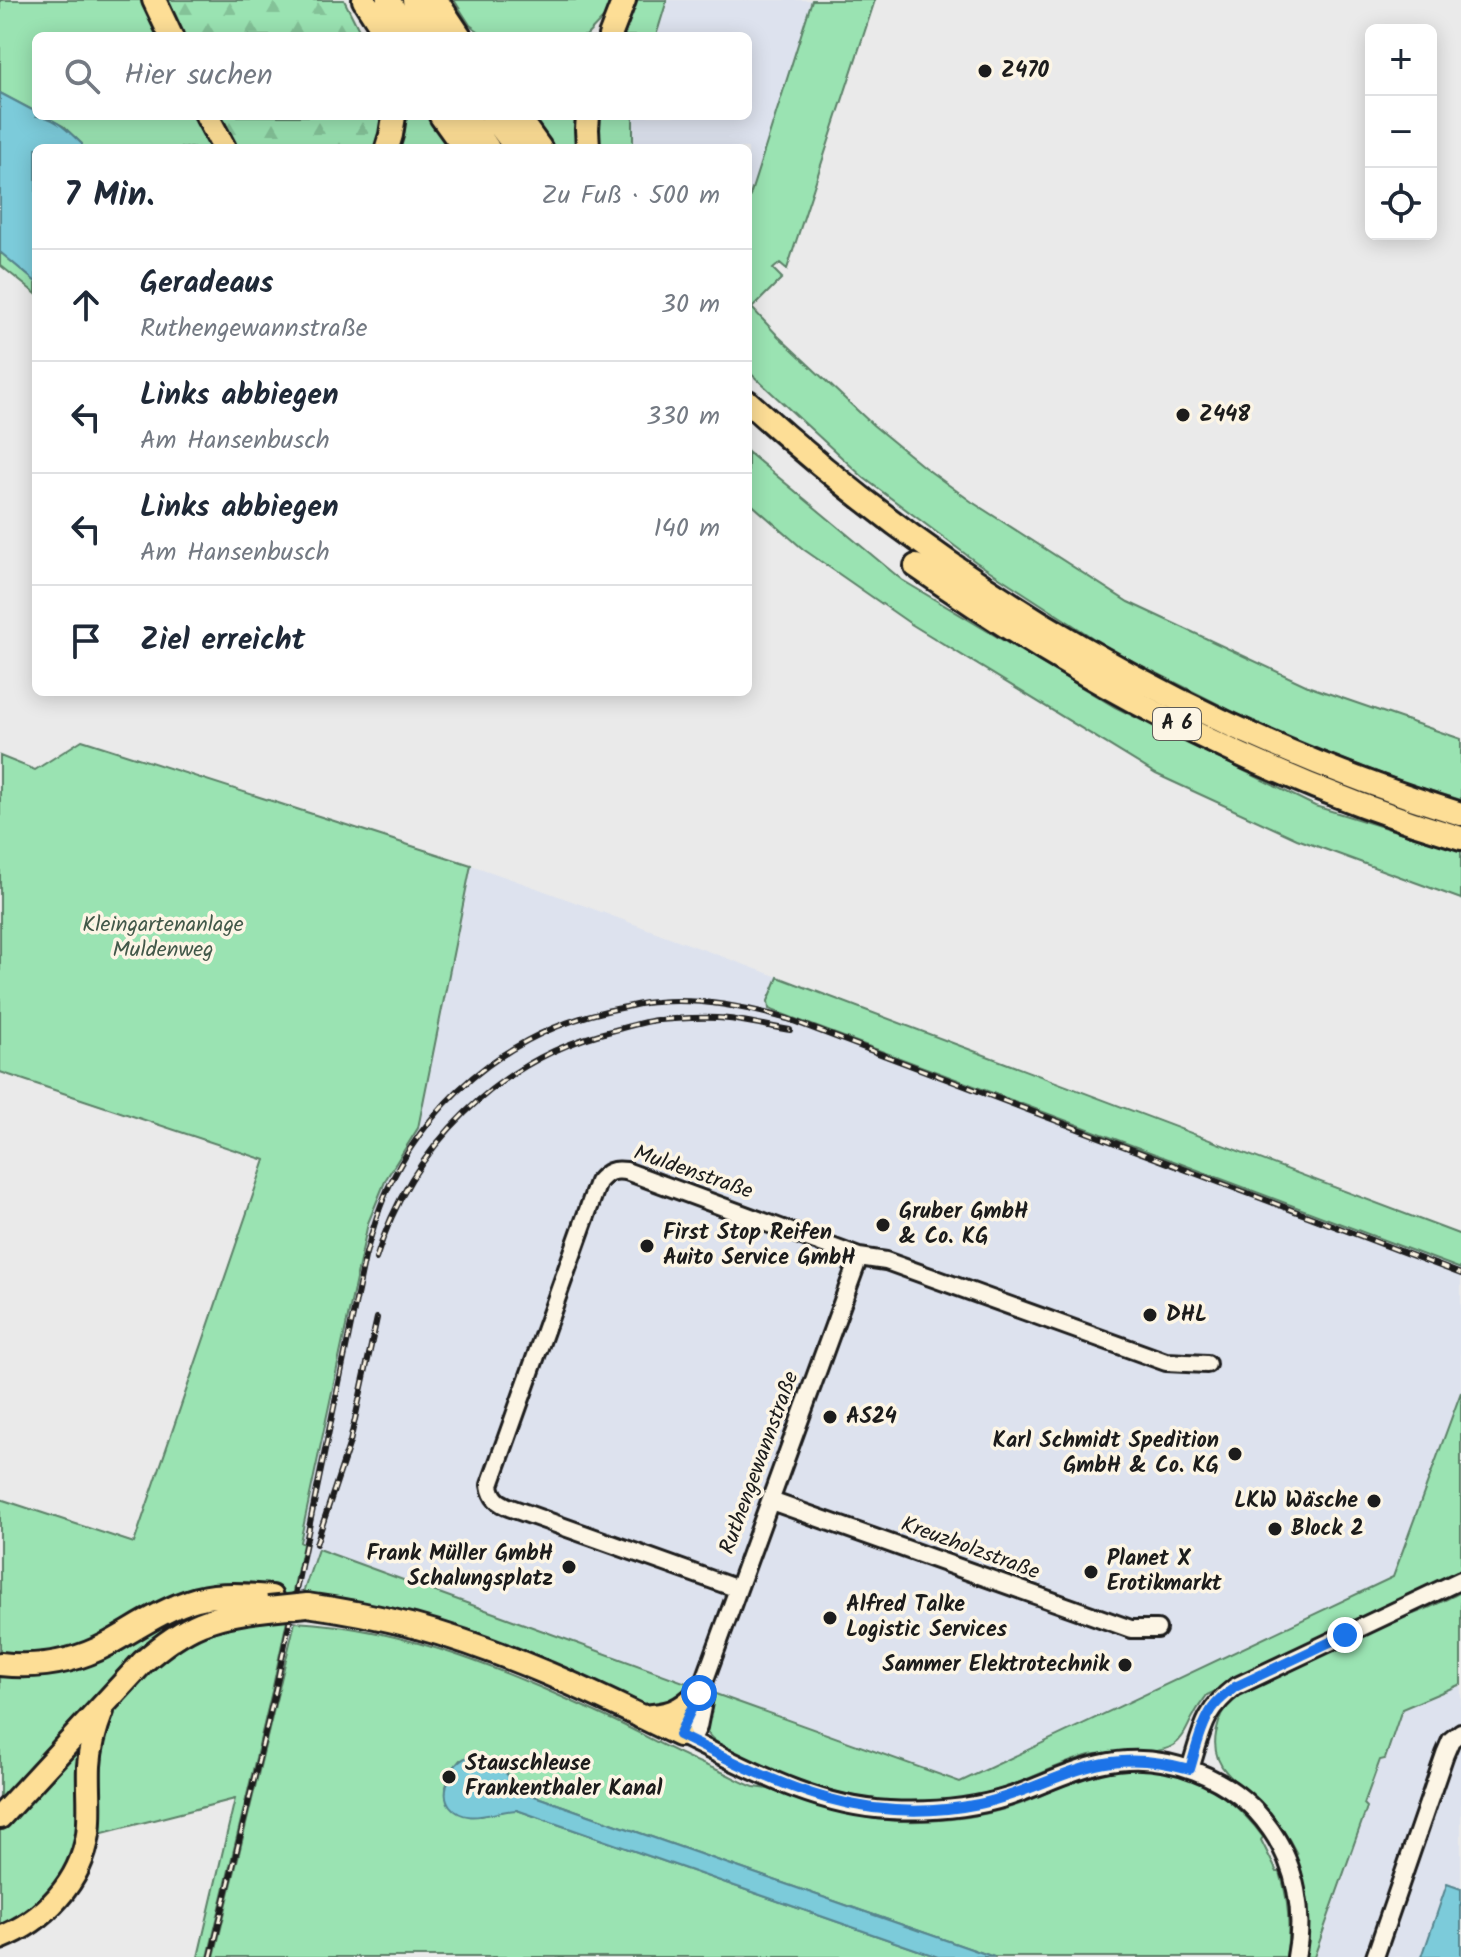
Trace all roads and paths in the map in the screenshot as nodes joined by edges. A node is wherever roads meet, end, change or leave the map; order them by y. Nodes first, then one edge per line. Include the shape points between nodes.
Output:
1 (154, 0) edge
2 (362, 0) edge
3 (388, 0) edge
4 (414, 0) edge
5 (624, 0) edge
6 (438, 3) edge
7 (609, 31) edge
8 (169, 32) edge
9 (374, 32) edge
10 (384, 32) edge
11 (408, 32) edge
12 (434, 32) edge
13 (457, 32) edge
14 (465, 32) edge
15 (209, 120) edge
16 (393, 120) edge
17 (444, 120) edge
18 (469, 120) edge
19 (495, 120) edge
20 (520, 120) edge
21 (588, 120) edge
22 (222, 144) edge
23 (388, 144) edge
24 (461, 144) edge
25 (485, 144) edge
26 (513, 144) edge
27 (537, 144) edge
28 (588, 144) edge
29 (752, 393) edge
30 (752, 406) edge
31 (776, 427) junction
32 (916, 566) dead end
33 (1461, 814) edge
34 (1461, 838) edge
35 (859, 1257) junction
36 (1207, 1364) dead end
37 (771, 1501) junction
38 (1461, 1580) edge
39 (738, 1589) junction
40 (270, 1603) junction
41 (1157, 1629) dead end
42 (0, 1664) edge
43 (701, 1689) junction
44 (105, 1704) junction
45 (641, 1717) junction
46 (1461, 1732) edge
47 (685, 1738) junction
48 (1190, 1769) junction
49 (0, 1817) edge
50 (0, 1938) edge
51 (1296, 1957) edge
52 (1375, 1957) edge

1 - 8 highway
2 - 9 highway
2 - 10 highway
3 - 11 highway
4 - 12 highway
5 - 7 highway
6 - 13 highway
6 - 14 highway
15 - 22 highway
16 - 23 highway
17 - 24 highway
18 - 25 highway
19 - 26 highway
20 - 27 highway
21 - 28 highway
29 - 31 highway
30 - 31 highway, A 6
31 - 33 highway, A 6 via 917,540 1025,615 1137,679 1255,737 1396,794
32 - 34 highway, A 6 via 1019,636 1128,700 1238,755
35 - 36 street, Muldenstraße via 886,1261 1166,1362
35 - 37 street, Ruthengewannstraße
35 - 39 street, Muldenstraße via 626,1171 613,1169 598,1182 490,1485 492,1497
37 - 39 street, Ruthengewannstraße
37 - 41 street, Kreuzholzstraße via 1131,1629
38 - 48 street via 1235,1687 1213,1706
39 - 43 street, Ruthengewannstraße
40 - 42 highway via 218,1595 154,1618 80,1656 54,1664
40 - 44 highway via 185,1629 143,1662
40 - 45 highway, bridge via 354,1612 416,1627 542,1672
43 - 45 highway via 677,1712
43 - 47 street, Ruthengewannstraße
44 - 49 highway
44 - 50 highway via 91,1751 81,1859 51,1906
45 - 47 highway
46 - 52 street via 1445,1754
47 - 48 street via 806,1793 885,1810 978,1804 1113,1761 1154,1761
48 - 51 street via 1244,1800 1278,1841 1299,1911

